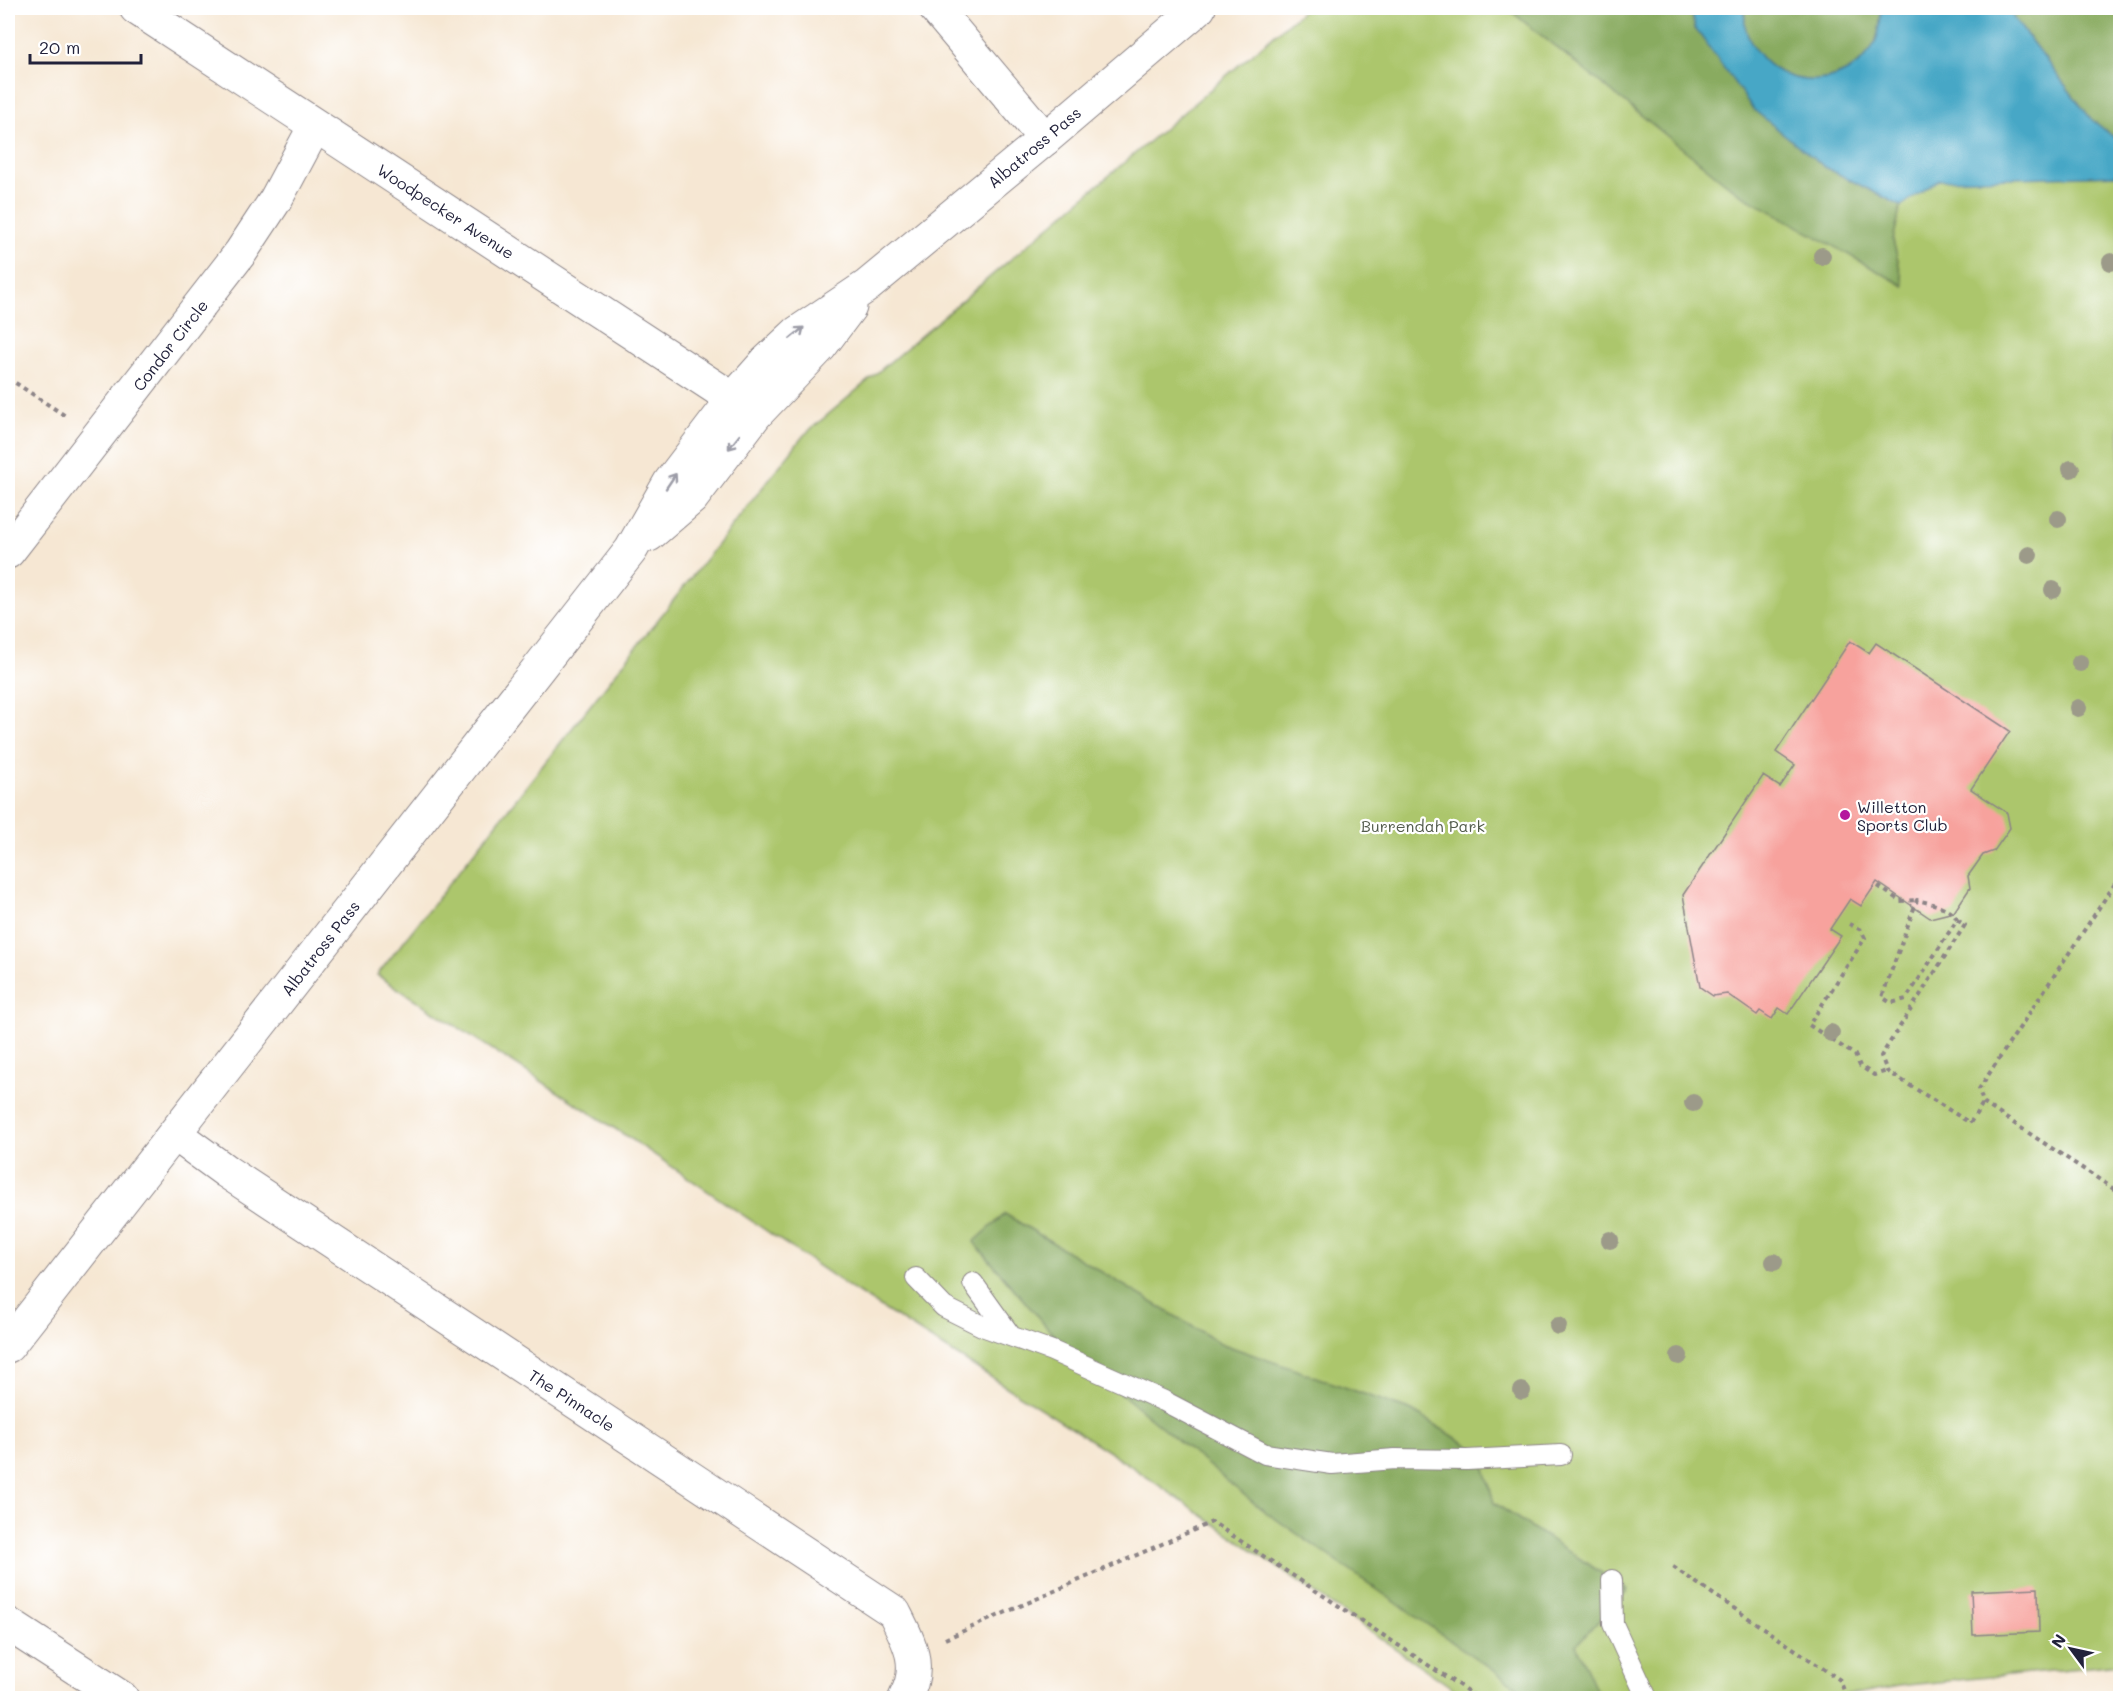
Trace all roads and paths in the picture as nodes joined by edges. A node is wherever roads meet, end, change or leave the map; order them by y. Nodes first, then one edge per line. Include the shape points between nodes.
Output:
1 (136, 8) edge
2 (935, 8) edge
3 (1199, 8) edge
4 (315, 126) junction
5 (1045, 139) junction
6 (8, 378) edge
7 (745, 406) junction
8 (99, 437) junction
9 (8, 552) edge
10 (2121, 876) edge
11 (1878, 886) dead end
12 (1917, 900) junction
13 (1958, 920) junction
14 (1849, 924) dead end
15 (1887, 1071) junction
16 (1983, 1103) junction
17 (175, 1134) junction
18 (2121, 1193) edge
19 (916, 1278) dead end
20 (973, 1283) dead end
21 (1011, 1336) junction
22 (8, 1346) edge
23 (1561, 1455) dead end
24 (1673, 1567) dead end
25 (1612, 1580) dead end
26 (8, 1624) edge
27 (911, 1646) junction
28 (122, 1698) edge
29 (904, 1698) edge
30 (1478, 1698) edge
31 (1647, 1698) edge
32 (1847, 1698) edge

1 - 4 street, Woodpecker Avenue
2 - 5 street
3 - 5 street, Albatross Pass
4 - 7 street, Woodpecker Avenue
4 - 8 street, Condor Circle via 276,199 241,252
5 - 7 street, Albatross Pass via 867,286 820,347
6 - 8 path
7 - 17 street, Albatross Pass via 692,498 631,550
8 - 9 street, Condor Circle
10 - 16 path via 1979,1089
11 - 12 path via 1900,900
12 - 13 path via 1944,908
12 - 13 path via 1882,996 1891,1003 1906,999
13 - 15 path via 1965,926 1881,1056
14 - 15 path via 1861,930 1865,938 1809,1025 1856,1055 1864,1071 1874,1075
15 - 16 path via 1970,1123
16 - 18 path
17 - 22 street, Albatross Pass
17 - 27 street, The Pinnacle via 237,1179 894,1612
19 - 21 lane via 944,1307
20 - 21 lane
21 - 23 lane via 1164,1401 1265,1454 1332,1464
24 - 32 path via 1839,1680
25 - 31 lane via 1613,1624
26 - 28 street
27 - 29 street, The Pinnacle via 913,1683
27 - 30 path via 940,1641 1212,1522

